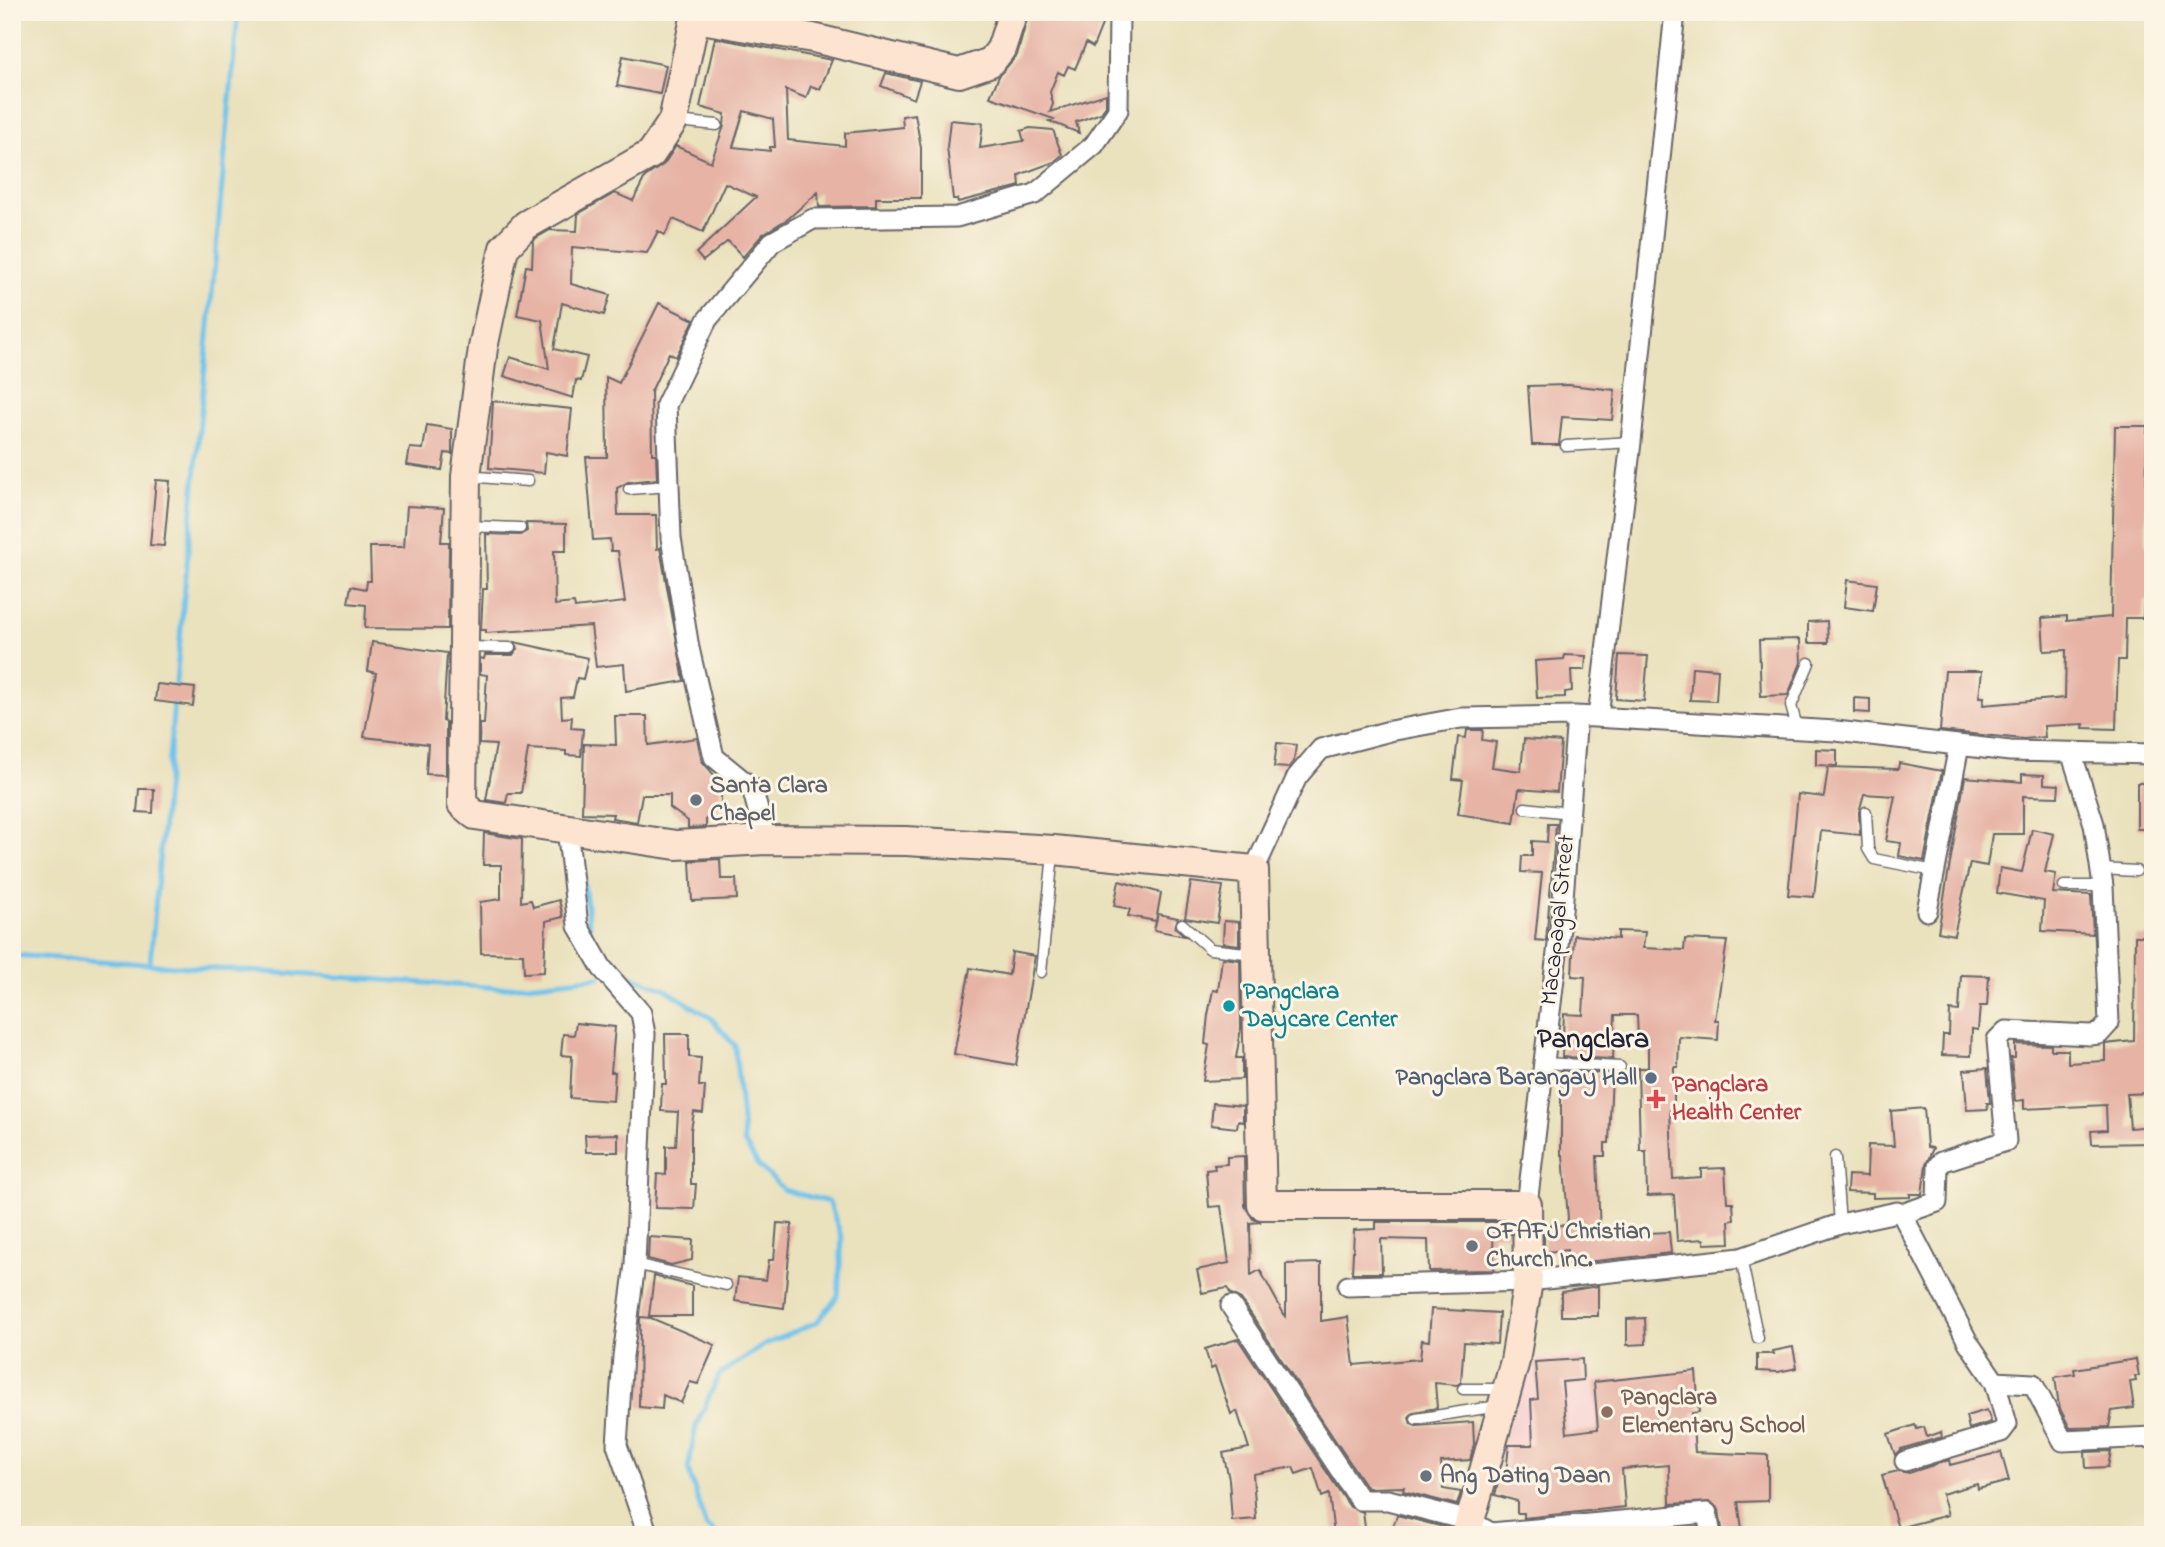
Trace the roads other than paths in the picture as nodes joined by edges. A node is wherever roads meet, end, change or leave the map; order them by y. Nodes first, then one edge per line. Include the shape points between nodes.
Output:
1 (1013, 12) edge
2 (1119, 12) edge
3 (1675, 12) edge
4 (673, 121) junction
5 (717, 125) dead end
6 (1631, 442) junction
7 (1566, 446) dead end
8 (466, 476) junction
9 (528, 481) dead end
10 (669, 486) junction
11 (629, 489) dead end
12 (466, 526) junction
13 (520, 528) dead end
14 (466, 648) junction
15 (510, 648) dead end
16 (1809, 663) dead end
17 (1577, 716) junction
18 (1598, 717) junction
19 (1798, 730) junction
20 (1959, 746) junction
21 (2153, 754) edge
22 (2072, 755) junction
23 (1525, 808) dead end
24 (1866, 812) dead end
25 (1571, 813) junction
26 (567, 828) junction
27 (766, 840) junction
28 (1054, 849) junction
29 (1254, 870) junction
30 (1934, 871) junction
31 (2136, 871) dead end
32 (2102, 877) junction
33 (2064, 887) dead end
34 (1927, 911) dead end
35 (1182, 924) dead end
36 (1258, 954) junction
37 (1041, 972) dead end
38 (1543, 1063) junction
39 (1620, 1067) dead end
40 (1835, 1157) dead end
41 (1527, 1205) junction
42 (1902, 1214) junction
43 (1840, 1224) junction
44 (1741, 1258) junction
45 (635, 1264) junction
46 (1528, 1281) junction
47 (726, 1285) dead end
48 (1348, 1286) dead end
49 (1231, 1306) dead end
50 (1758, 1338) dead end
51 (1995, 1382) junction
52 (1463, 1389) dead end
53 (1507, 1397) junction
54 (1416, 1419) dead end
55 (2153, 1437) edge
56 (1905, 1461) dead end
57 (1468, 1528) edge
58 (1539, 1532) edge
59 (648, 1535) edge
60 (1711, 1535) edge

1 - 4 street via 1001,49 991,62 959,73 786,33 695,18
2 - 10 street via 1118,110 1094,145 1035,194 957,217 813,219 772,242 707,320 666,405
3 - 6 street
4 - 5 lane
4 - 8 street via 651,154 526,225 504,248
6 - 7 lane
6 - 18 street
8 - 9 lane
8 - 12 street
10 - 11 lane
10 - 27 street via 671,538 686,634 713,757 752,788
12 - 13 lane
12 - 14 street
14 - 15 lane
14 - 26 street via 461,804 475,816
16 - 19 lane via 1791,706
17 - 18 street
17 - 25 street, Macapagal Street
17 - 29 street via 1461,718 1321,749 1297,777
18 - 19 street
19 - 20 street via 1836,730
20 - 22 street
20 - 30 street
21 - 22 street
22 - 32 street via 2094,824
23 - 25 lane
24 - 30 lane via 1868,849 1874,859
25 - 38 street, Macapagal Street
26 - 27 street via 676,845
26 - 45 street via 578,926 602,968 632,999 643,1023
27 - 28 street
28 - 29 street
28 - 37 lane
29 - 36 street
30 - 34 street
31 - 32 lane
32 - 33 lane
32 - 42 street via 2109,1023 2090,1035 2001,1034 1997,1040 2006,1141 1941,1162 1937,1202
35 - 36 lane via 1210,949
36 - 41 street via 1262,1205
38 - 39 lane
38 - 41 street, Macapagal Street
40 - 43 lane
41 - 46 street, Macapagal Street
42 - 43 street via 1885,1213
42 - 51 street via 1968,1342
43 - 44 street
44 - 46 street
44 - 50 lane
45 - 47 lane
45 - 59 street via 617,1445
46 - 48 street
46 - 53 street, Macapagal Street
49 - 57 street via 1360,1500 1388,1500
51 - 55 street via 2033,1384 2063,1441
51 - 56 street via 2007,1424 2001,1432
52 - 53 lane
53 - 54 lane
53 - 57 street, Macapagal Street
57 - 58 street via 1491,1533
58 - 60 street via 1707,1513

